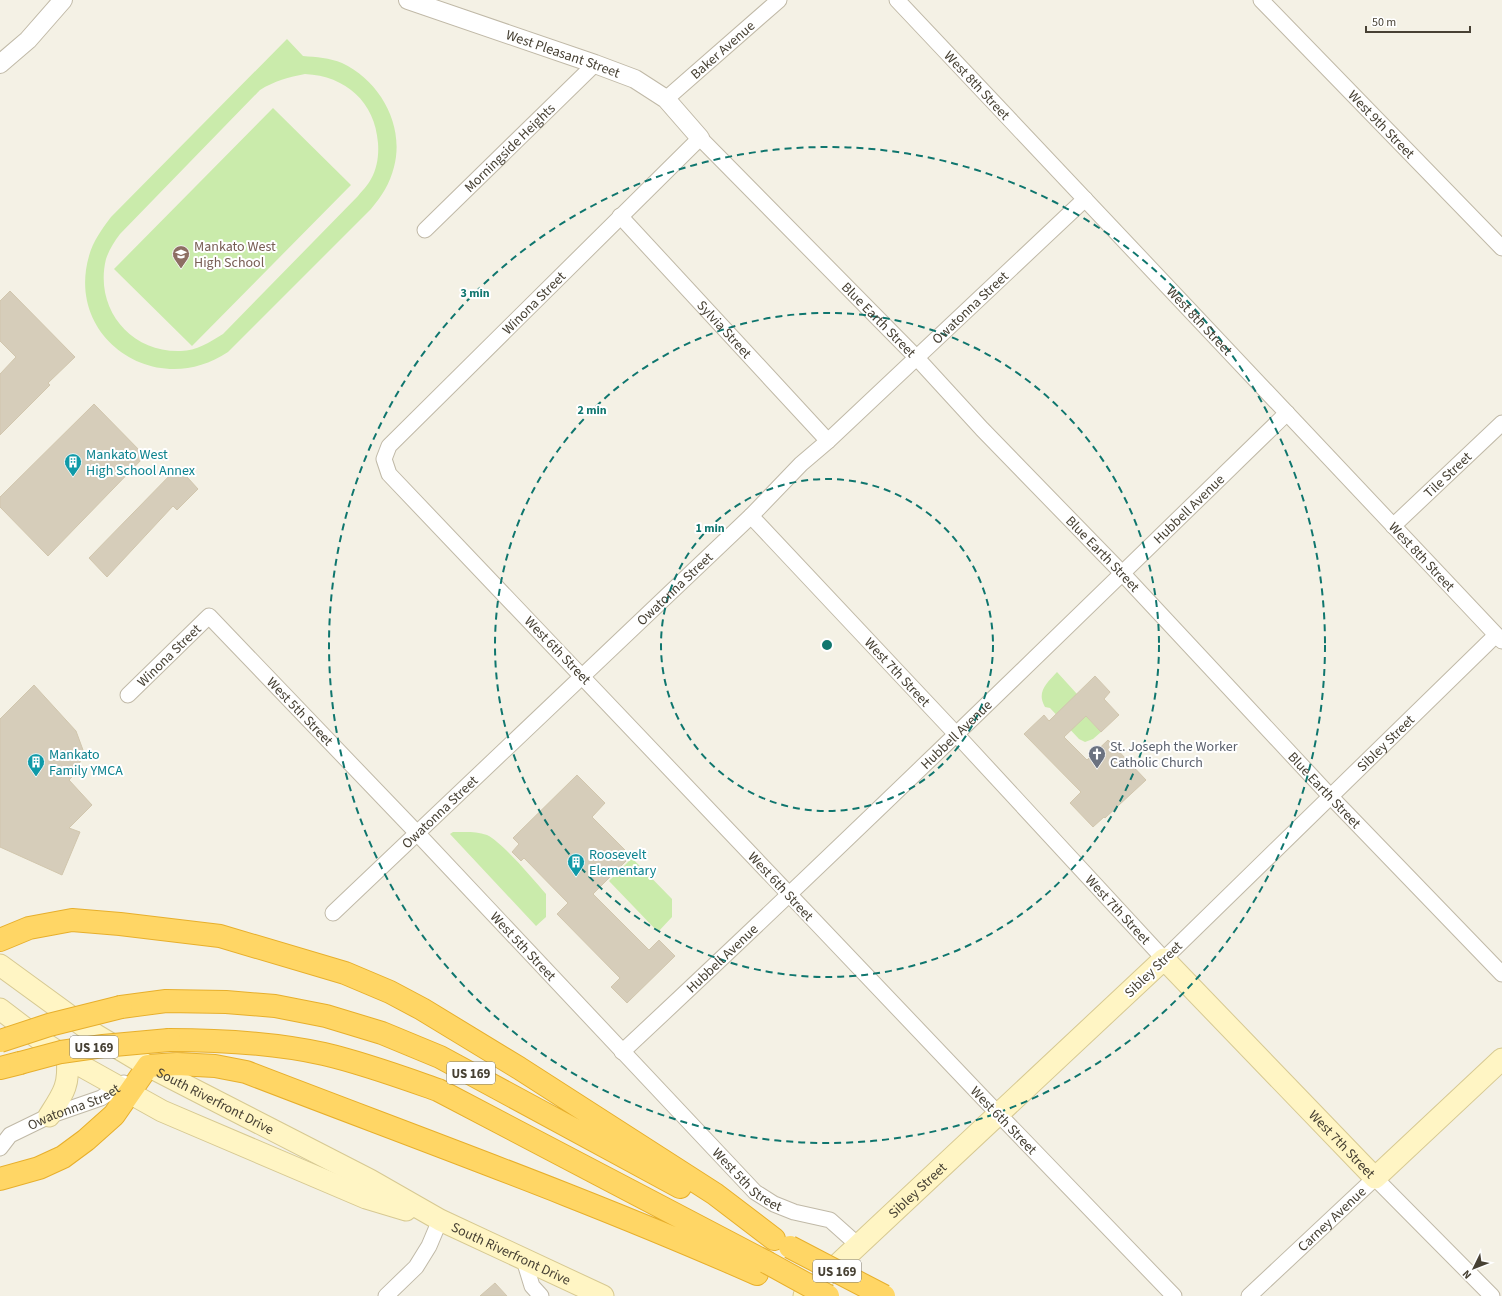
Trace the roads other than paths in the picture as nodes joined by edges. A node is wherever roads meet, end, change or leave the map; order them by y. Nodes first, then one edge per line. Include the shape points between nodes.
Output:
1 (63, 0) edge
2 (408, 0) edge
3 (779, 0) edge
4 (897, 0) edge
5 (1260, 0) edge
6 (0, 64) edge
7 (594, 64) junction
8 (666, 99) junction
9 (700, 138) junction
10 (1085, 199) junction
11 (620, 216) junction
12 (425, 230) dead end
13 (1502, 248) edge
14 (916, 357) junction
15 (1287, 413) junction
16 (1502, 423) edge
17 (828, 441) junction
18 (389, 474) joint
19 (751, 516) junction
20 (1393, 526) junction
21 (1123, 574) junction
22 (209, 616) joint
23 (1499, 638) edge
24 (583, 676) junction
25 (128, 695) dead end
26 (956, 734) junction
27 (1331, 797) junction
28 (417, 833) junction
29 (789, 895) junction
30 (333, 913) dead end
31 (0, 940) edge
32 (1164, 959) junction
33 (0, 965) edge
34 (1502, 974) edge
35 (0, 1009) edge
36 (0, 1041) edge
37 (622, 1052) junction
38 (67, 1058) junction
39 (1502, 1059) edge
40 (10, 1066) edge
41 (148, 1066) junction
42 (123, 1090) junction
43 (998, 1115) junction
44 (49, 1116) junction
45 (0, 1148) edge
46 (1375, 1178) junction
47 (0, 1179) edge
48 (440, 1220) junction
49 (782, 1243) junction
50 (858, 1245) junction
51 (524, 1260) junction
52 (762, 1268) junction
53 (815, 1293) edge
54 (386, 1296) edge
55 (541, 1296) edge
56 (603, 1296) edge
57 (797, 1296) edge
58 (884, 1296) edge
59 (1174, 1296) edge
60 (1249, 1296) edge
61 (1492, 1296) edge

1 - 6 street via 44,24
2 - 7 street, West Pleasant Street
3 - 8 street, Baker Avenue
4 - 10 street, West 8th Street
5 - 13 street, West 9th Street
7 - 8 street, West Pleasant Street via 635,79
7 - 12 street, Morningside Heights
8 - 9 street, West Pleasant Street
9 - 11 street, Winona Street
9 - 14 street, Blue Earth Street
10 - 14 street, Owatonna Street
10 - 15 street, West 8th Street
11 - 17 street, Sylvia Street
11 - 18 street, Winona Street via 389,446 384,459
14 - 17 street, Owatonna Street
14 - 21 street, Blue Earth Street
15 - 20 street, West 8th Street
15 - 21 street, Hubbell Avenue
16 - 20 street, Tile Street
17 - 19 street, Owatonna Street via 801,464
18 - 24 street, West 6th Street
19 - 24 street, Owatonna Street
19 - 26 street, West 7th Street
20 - 23 street, West 8th Street
21 - 26 street, Hubbell Avenue
21 - 27 street, Blue Earth Street
22 - 25 street, Winona Street
22 - 28 street, West 5th Street
23 - 27 street, Sibley Street
24 - 28 street, Owatonna Street
24 - 29 street, West 6th Street
26 - 29 street, Hubbell Avenue
26 - 32 street, West 7th Street
27 - 32 street, Sibley Street
27 - 34 street, Blue Earth Street
28 - 30 street, Owatonna Street
28 - 37 street, West 5th Street
29 - 37 street, Hubbell Avenue
29 - 43 street, West 6th Street
31 - 49 highway via 29,928 72,920 120,924 220,936 345,973 422,1009 519,1068 715,1194
32 - 43 main road, Sibley Street
32 - 46 main road, West 7th Street
33 - 41 main road, South Riverfront Drive via 96,1035
35 - 38 main road, South Riverfront Drive
36 - 49 highway, US 169, bridge via 49,1025 120,1007 166,1002 226,1002 275,1006 326,1016 382,1033 447,1060
37 - 50 street, West 5th Street via 755,1192 774,1204 794,1212 830,1220
38 - 42 main road, South Riverfront Drive
38 - 44 main road via 69,1072 66,1087
39 - 46 main road, Carney Avenue
40 - 52 highway, US 169, bridge via 61,1052 169,1040 210,1040 270,1045 324,1054 438,1090
41 - 42 highway
41 - 48 main road, South Riverfront Drive via 370,1180
41 - 52 highway via 177,1064 246,1072 676,1238
42 - 44 street, Owatonna Street
42 - 47 highway via 114,1115 63,1157 39,1168
42 - 48 main road, South Riverfront Drive via 162,1111 366,1198
43 - 50 main road, Sibley Street
43 - 59 street, West 6th Street
44 - 45 street, Owatonna Street via 10,1135
46 - 60 street, Carney Avenue
46 - 61 street, West 7th Street
48 - 51 main road, South Riverfront Drive
48 - 54 street via 416,1267
49 - 58 highway, US 169, bridge
50 - 53 main road, Sibley Street
51 - 55 street via 532,1286
51 - 56 main road, South Riverfront Drive
52 - 53 highway, US 169, bridge
53 - 57 main road, Sibley Street

